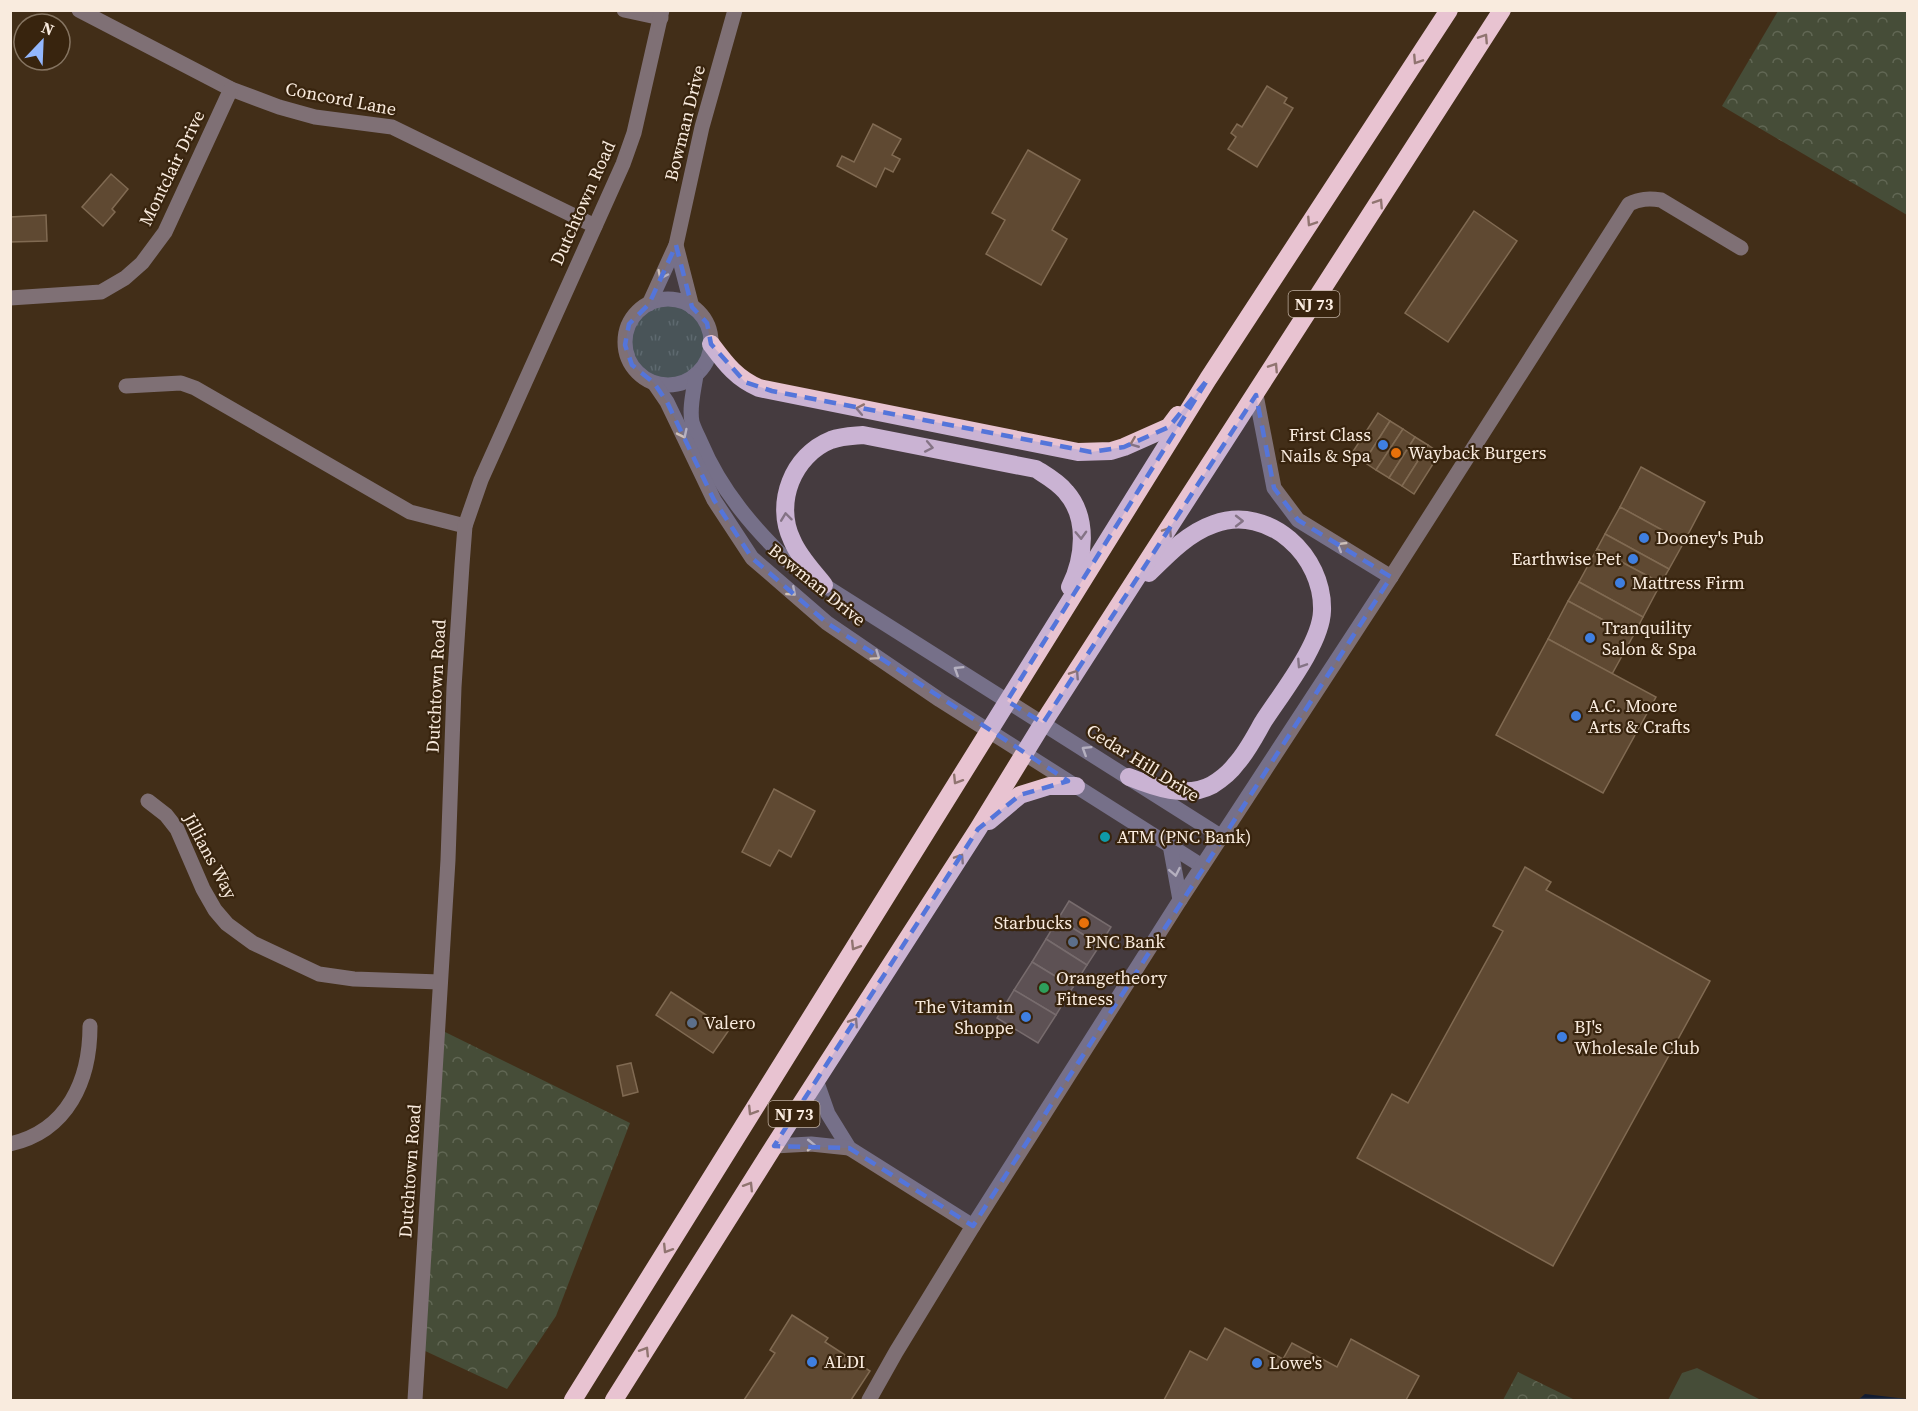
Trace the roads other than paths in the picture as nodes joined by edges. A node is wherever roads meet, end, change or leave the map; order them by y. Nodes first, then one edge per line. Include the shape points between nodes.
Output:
1 (79, 10) edge
2 (624, 10) edge
3 (735, 10) edge
4 (1449, 10) edge
5 (1502, 10) edge
6 (662, 14) edge
7 (231, 89) junction
8 (595, 226) junction
9 (676, 245) junction
10 (1741, 248) dead end
11 (10, 298) edge
12 (649, 304) junction
13 (692, 307) junction
14 (711, 344) junction
15 (696, 375) junction
16 (1208, 380) junction
17 (654, 383) junction
18 (126, 386) dead end
19 (1256, 395) junction
20 (465, 526) junction
21 (1391, 577) junction
22 (824, 585) junction
23 (1125, 597) junction
24 (1044, 641) junction
25 (1007, 701) junction
26 (1043, 723) junction
27 (988, 730) junction
28 (1025, 753) junction
29 (1129, 777) junction
30 (1076, 786) junction
31 (148, 801) dead end
32 (978, 829) junction
33 (1222, 837) junction
34 (1170, 845) junction
35 (1202, 866) junction
36 (1180, 900) junction
37 (440, 982) junction
38 (90, 1026) dead end
39 (816, 1080) junction
40 (10, 1144) edge
41 (774, 1146) junction
42 (849, 1148) junction
43 (973, 1226) junction
44 (416, 1401) edge
45 (573, 1401) edge
46 (614, 1401) edge
47 (869, 1401) edge

1 - 7 street, Concord Lane
2 - 6 street
3 - 9 street, Bowman Drive via 702,127
4 -> 16 highway, NJ 73
19 -> 5 highway, NJ 73
6 - 8 street, Dutchtown Road via 634,133
7 - 8 street, Concord Lane via 315,117 392,127
7 - 11 street, Montclair Drive via 165,232 142,263 101,292
8 - 20 street, Dutchtown Road via 481,480
9 -> 12 street, Bowman Drive
9 - 13 street, Bowman Drive
10 - 21 street via 1661,200 1639,199 1629,204
12 - 13 street via 671,299
12 - 17 street via 629,324 625,345 636,371
13 - 14 street via 706,323
14 - 15 street via 708,358
16 -> 14 highway via 1198,387 1169,427 1111,451 1078,452 759,388 733,372
15 - 17 street via 672,385
15 - 22 street, Bowman Drive via 692,421 710,464 744,515 767,541 792,565
16 - 24 highway, NJ 73
17 -> 27 street, Bowman Drive via 714,500 752,558 827,623
18 - 20 street via 182,383 195,388 410,512
21 -> 19 street via 1298,520 1274,488
23 -> 19 highway, NJ 73
20 - 37 street, Dutchtown Road
21 - 33 street
22 -> 24 highway via 791,540 786,524 787,490 803,460 815,449 846,436 863,435 1036,469 1068,494 1080,515 1082,537 1074,579
25 -> 22 street, Bowman Drive
26 -> 23 highway, NJ 73
23 -> 29 highway via 1173,549 1194,534 1215,523 1258,521 1297,546 1312,565 1319,578 1323,612 1312,646 1236,765 1213,784 1186,791 1157,788
24 - 25 highway, NJ 73
25 - 26 street, Bowman Drive
25 - 27 highway, NJ 73
26 - 28 highway, NJ 73
29 -> 26 street, Cedar Hill Drive
27 - 28 street, Bowman Drive
27 -> 45 highway, NJ 73
28 - 30 street
28 - 32 highway, NJ 73
29 - 33 street, Cedar Hill Drive
30 - 32 highway via 1049,786 1020,795
30 - 34 street
31 - 37 street, Jillians Way via 177,829 215,910 246,939 319,974
39 -> 32 highway, NJ 73
33 - 35 street
34 - 35 street
34 -> 36 street
35 - 36 street
36 - 43 street
37 - 44 street, Dutchtown Road
38 - 40 street via 84,1077 74,1097 40,1133
39 - 41 highway, NJ 73
39 - 42 street via 828,1114
41 -> 42 street
46 -> 41 highway, NJ 73
42 - 43 street
43 - 47 street

